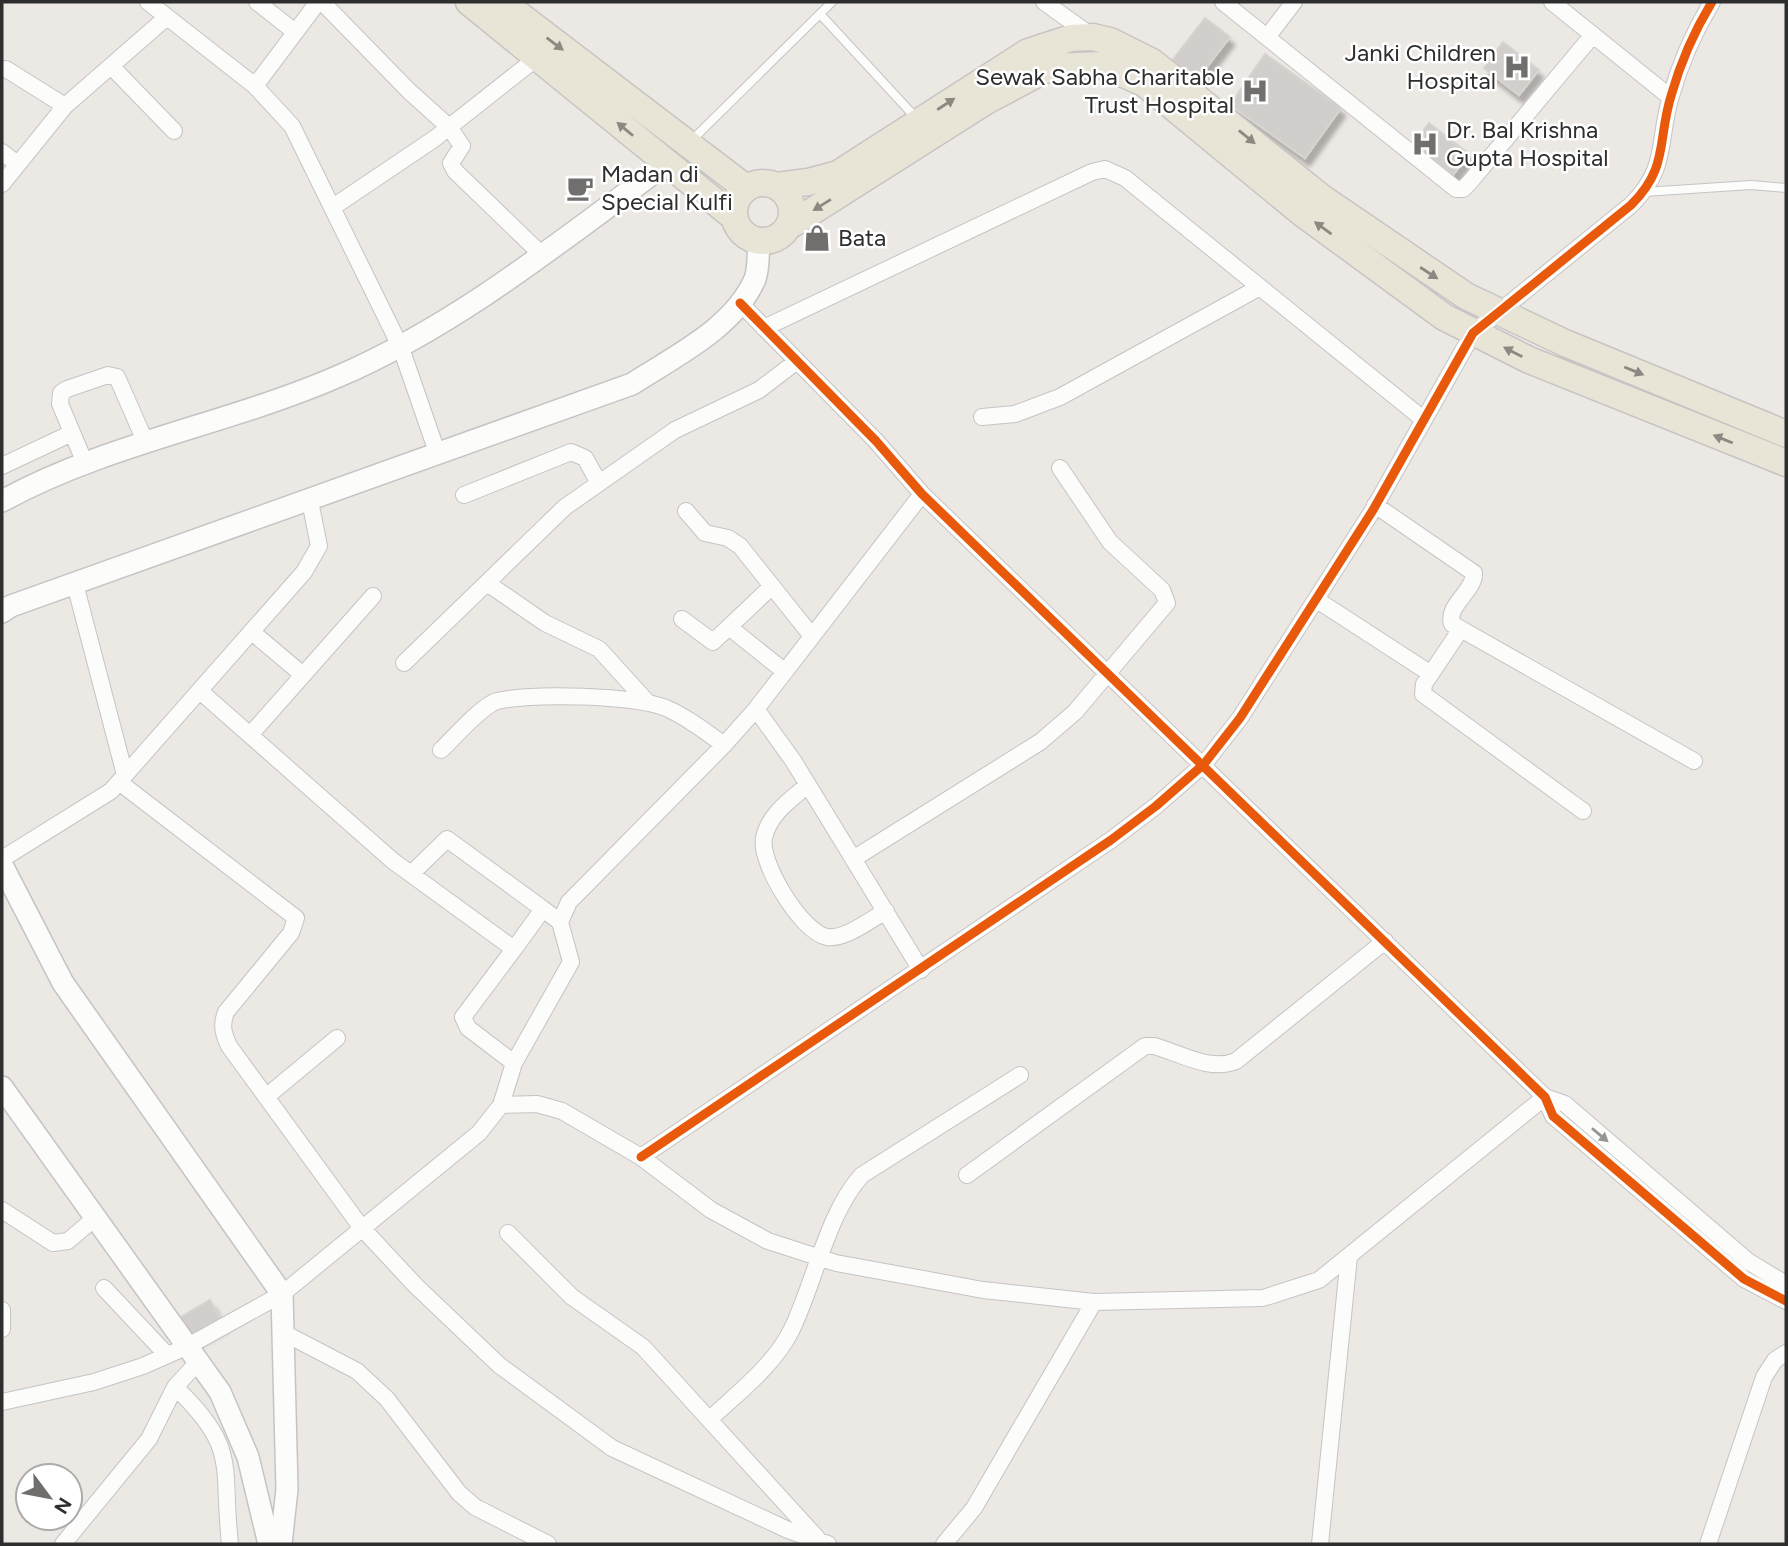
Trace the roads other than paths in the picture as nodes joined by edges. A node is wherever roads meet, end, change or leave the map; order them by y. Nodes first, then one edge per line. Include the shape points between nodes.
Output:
1 (148, 2) edge
2 (257, 2) edge
3 (320, 2) edge
4 (469, 2) edge
5 (502, 2) edge
6 (832, 2) edge
7 (1223, 2) edge
8 (1294, 2) edge
9 (1552, 2) edge
10 (1051, 4) edge
11 (1705, 5) edge
12 (820, 14) junction
13 (167, 17) junction
14 (295, 32) junction
15 (1268, 36) junction
16 (1592, 36) junction
17 (1093, 37) junction
18 (538, 57) junction
19 (111, 65) junction
20 (6, 69) dead end
21 (255, 86) junction
22 (1670, 97) junction
23 (65, 106) junction
24 (919, 121) junction
25 (449, 127) junction
26 (174, 131) dead end
27 (688, 143) junction
28 (2, 152) edge
29 (16, 163) junction
30 (667, 163) junction
31 (2, 184) edge
32 (777, 186) junction
33 (746, 188) junction
34 (1786, 188) edge
35 (1644, 192) junction
36 (333, 206) junction
37 (735, 218) junction
38 (789, 226) junction
39 (759, 241) junction
40 (542, 255) junction
41 (1260, 287) junction
42 (740, 303) junction
43 (1500, 310) junction
44 (764, 328) junction
45 (1473, 333) junction
46 (401, 348) junction
47 (797, 362) junction
48 (982, 417) dead end
49 (1423, 419) junction
50 (72, 433) junction
51 (1786, 434) edge
52 (145, 441) junction
53 (437, 452) junction
54 (85, 463) junction
55 (1786, 463) edge
56 (2, 466) edge
57 (1060, 468) dead end
58 (599, 483) junction
59 (922, 494) junction
60 (464, 495) dead end
61 (310, 500) junction
62 (2, 501) edge
63 (1375, 505) junction
64 (686, 511) dead end
65 (487, 583) junction
66 (75, 584) junction
67 (770, 588) junction
68 (373, 596) dead end
69 (1317, 600) junction
70 (2, 612) edge
71 (682, 619) dead end
72 (729, 627) junction
73 (1461, 629) junction
74 (252, 632) junction
75 (810, 635) junction
76 (404, 663) dead end
77 (783, 671) junction
78 (1431, 674) junction
79 (303, 675) junction
80 (1107, 676) junction
81 (201, 692) junction
82 (648, 703) junction
83 (756, 709) junction
84 (250, 736) junction
85 (724, 745) junction
86 (441, 750) dead end
87 (1694, 761) dead end
88 (1204, 764) junction
89 (122, 779) junction
90 (808, 785) junction
91 (1583, 811) dead end
92 (2, 859) edge
93 (853, 859) junction
94 (2, 865) edge
95 (411, 874) junction
96 (543, 909) junction
97 (886, 911) junction
98 (560, 922) junction
99 (1385, 941) junction
100 (514, 949) junction
101 (921, 970) junction
102 (337, 1038) dead end
103 (514, 1063) junction
104 (1020, 1074) dead end
105 (2, 1087) edge
106 (266, 1097) junction
107 (1545, 1097) junction
108 (501, 1105) junction
109 (640, 1157) junction
110 (967, 1175) dead end
111 (2, 1210) edge
112 (96, 1217) junction
113 (361, 1227) junction
114 (508, 1233) dead end
115 (1349, 1255) junction
116 (819, 1257) junction
117 (1786, 1284) edge
118 (104, 1288) dead end
119 (282, 1294) junction
120 (1786, 1301) edge
121 (1094, 1302) junction
122 (2, 1310) edge
123 (2, 1329) edge
124 (284, 1333) junction
125 (193, 1353) junction
126 (1786, 1353) edge
127 (167, 1355) junction
128 (175, 1387) junction
129 (2, 1402) edge
130 (711, 1418) junction
131 (287, 1489) junction
132 (258, 1496) junction
133 (825, 1543) edge
134 (63, 1544) edge
135 (230, 1544) edge
136 (269, 1544) edge
137 (281, 1544) edge
138 (548, 1544) edge
139 (944, 1544) edge
140 (1320, 1544) edge
141 (1708, 1544) edge

1 - 13 street
2 - 14 street
3 - 14 street
3 - 25 street
4 - 18 main road
5 -> 27 main road
6 - 12 lane
7 - 15 street
8 - 15 street
9 - 16 street
10 - 17 street
11 - 22 street
12 - 24 lane
12 - 27 lane
13 - 19 street
13 - 21 street
14 - 21 street
15 - 16 street via 1449,185 1463,189
16 - 22 street
24 -> 17 main road via 1028,52 1070,38
17 -> 43 main road via 1152,62 1322,198 1438,279
18 - 25 street
30 -> 18 main road
19 - 23 street
19 - 26 street
20 - 23 street
21 - 36 street via 292,126
22 - 35 street via 1660,159
23 - 29 street
24 - 32 main road via 838,174
25 - 36 street
25 - 40 street via 462,146 451,163 454,171
27 - 33 main road
28 - 29 street
29 - 31 street
30 - 37 main road
30 - 40 street
32 - 33 main road via 758,183
32 - 38 main road via 791,203
33 - 37 main road
34 - 35 lane via 1751,185
35 - 43 street
36 - 46 street
37 - 39 main road via 740,229
38 - 39 main road via 772,240
45 -> 38 main road via 1444,317 1302,213 1144,83 1103,65 1050,67 986,101
39 - 42 street via 756,277
40 - 46 street
41 - 44 street via 1125,178 1105,169
41 - 48 street via 1060,397 1015,414
41 - 49 street
42 - 44 street
42 - 53 street via 707,335 632,384
43 - 45 street
43 -> 51 main road via 1565,343
44 - 47 street
45 - 49 street
55 -> 45 main road
46 - 52 street via 302,392
46 - 53 street
47 - 58 street via 758,390 676,430
47 - 59 street
49 - 63 street
50 - 52 street via 60,404 61,393 112,374 120,381
50 - 54 street
50 - 56 street
52 - 54 street
53 - 61 street
54 - 62 street via 46,477
57 - 80 street via 1110,541 1166,595 1161,612
58 - 60 street via 585,458 570,452
58 - 65 street via 565,507
59 - 75 street
59 - 80 street
61 - 66 street
61 - 74 street via 319,545 304,572
63 - 69 street
63 - 73 street via 1475,573 1450,619
64 - 67 street via 705,533 740,546
65 - 76 street
65 - 82 street via 545,623 599,649
66 - 70 street
66 - 89 street
67 - 72 street
67 - 75 street
68 - 79 street
69 - 78 street
69 - 88 street
71 - 72 street via 713,642
72 - 77 street
73 - 78 street
73 - 87 street
74 - 79 street
74 - 81 street
75 - 77 street
77 - 83 street
78 - 91 street via 1422,690 1426,698
79 - 84 street
80 - 88 street
80 - 93 street via 1040,742
81 - 84 street
81 - 89 street
82 - 85 street via 678,713
82 - 86 street via 540,694 497,702
83 - 85 street
83 - 90 street
84 - 95 street
85 - 98 street via 569,902
88 - 99 street
88 - 101 street via 1111,839
89 - 92 street via 95,802
89 - 106 street via 296,918 290,933 222,1023 229,1046
90 - 93 street
90 - 97 street via 769,824 763,848 766,863 796,912 828,937
93 - 97 street
94 - 119 street via 63,983
95 - 96 street via 447,839
95 - 100 street
96 - 98 street
96 - 100 street
97 - 101 street
98 - 103 street via 571,962
99 - 107 street
99 - 110 street via 1236,1061 1210,1065 1145,1046
100 - 103 street via 463,1017 468,1028
101 - 109 street
102 - 106 street
103 - 108 street
104 - 116 street via 862,1175
105 - 112 street
106 - 113 street
107 - 115 street
107 -> 117 street via 1564,1104 1749,1262
107 - 120 street via 1553,1116 1670,1217 1744,1279
108 - 109 street via 546,1105
108 - 113 street via 479,1133
109 - 116 street via 710,1210 768,1241
111 - 112 street via 53,1243 68,1241
112 - 125 street
113 - 119 street
113 - 133 street via 499,1366 587,1433 633,1460
114 - 130 street via 572,1297 643,1347
115 - 121 street via 1319,1280 1263,1298
115 - 140 street
116 - 121 street via 983,1290
116 - 130 street via 779,1350
118 - 127 street
119 - 124 street
119 - 125 street
121 - 139 street via 974,1508
122 - 123 street
124 - 131 street
124 - 138 street via 357,1371 387,1399 459,1493 475,1507
125 - 127 street
125 - 128 street
125 - 132 street via 234,1419
126 - 141 street via 1775,1360 1765,1377
127 - 129 street via 94,1382
128 - 134 street via 149,1439
128 - 135 street via 198,1409 220,1443 228,1470
130 - 133 street
131 - 132 street
131 - 137 street
132 - 136 street

